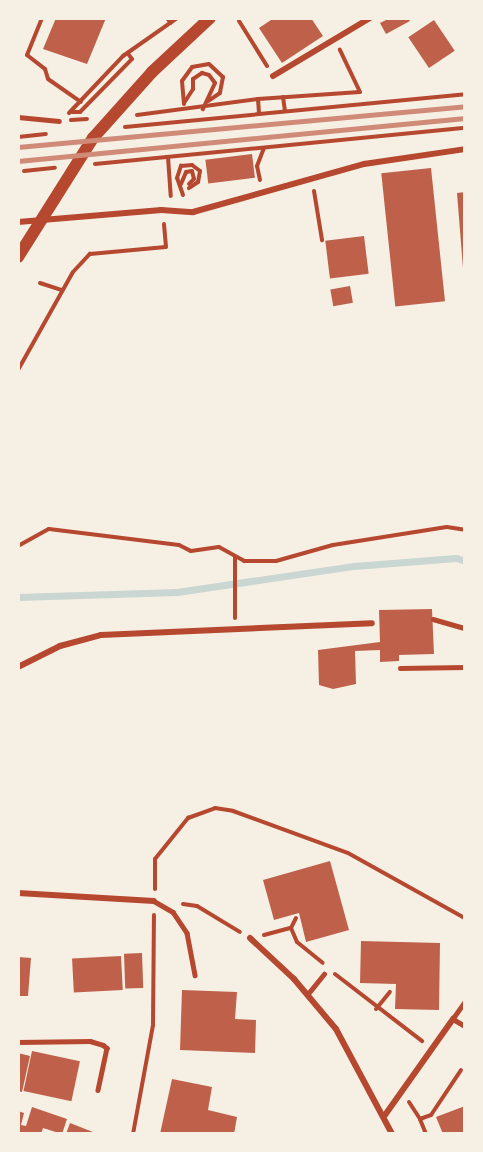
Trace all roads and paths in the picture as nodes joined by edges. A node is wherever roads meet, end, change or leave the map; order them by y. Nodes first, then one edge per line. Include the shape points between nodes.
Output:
1 (42, 18) edge
2 (167, 18) edge
3 (177, 18) edge
4 (210, 18) edge
5 (370, 18) edge
6 (239, 21) dead end
7 (171, 23) junction
8 (336, 45) dead end
9 (129, 55) dead end
10 (273, 76) joint
11 (465, 94) edge
12 (283, 97) junction
13 (258, 99) junction
14 (208, 101) junction
15 (81, 102) junction
16 (203, 109) junction
17 (285, 111) junction
18 (71, 112) junction
19 (171, 112) dead end
20 (259, 114) junction
21 (18, 117) edge
22 (59, 121) joint
23 (167, 123) dead end
24 (465, 128) edge
25 (47, 134) dead end
26 (18, 137) edge
27 (264, 148) junction
28 (465, 149) edge
29 (168, 157) junction
30 (148, 159) dead end
31 (257, 169) dead end
32 (310, 179) junction
33 (189, 186) dead end
34 (183, 195) dead end
35 (171, 196) dead end
36 (18, 222) edge
37 (164, 223) dead end
38 (322, 240) dead end
39 (18, 257) edge
40 (40, 283) dead end
41 (62, 290) junction
42 (18, 370) edge
43 (465, 530) edge
44 (18, 546) edge
45 (235, 557) junction
46 (235, 615) dead end
47 (433, 619) dead end
48 (376, 623) dead end
49 (465, 628) edge
50 (18, 667) edge
51 (465, 667) edge
52 (400, 668) dead end
53 (18, 893) edge
54 (154, 901) junction
55 (154, 912) dead end
56 (296, 918) dead end
57 (465, 918) edge
58 (291, 928) junction
59 (250, 938) junction
60 (324, 974) dead end
61 (195, 975) dead end
62 (390, 992) dead end
63 (307, 995) junction
64 (465, 1002) edge
65 (376, 1009) junction
66 (453, 1019) junction
67 (465, 1026) edge
68 (18, 1042) edge
69 (432, 1049) junction
70 (461, 1070) dead end
71 (98, 1089) dead end
72 (411, 1106) dead end
73 (384, 1115) junction
74 (420, 1119) junction
75 (133, 1134) edge
76 (393, 1134) edge
77 (426, 1134) edge

1 - 15 path via 27,55 45,69 48,80
2 - 7 path
3 - 7 path
4 - 39 main road via 152,72 93,138 59,185
5 - 10 street
6 - 10 path
7 - 15 path via 123,56
8 - 12 path via 350,63 360,92
9 - 18 path via 132,58 80,112
11 - 17 path
12 - 13 path
12 - 17 path
13 - 16 path
13 - 20 path
14 - 14 path via 215,83 202,73 193,79 193,89 184,104 182,81 192,67 209,64 223,77 220,93
14 - 16 path
15 - 18 path
16 - 19 path
17 - 20 path
18 - 22 path
20 - 23 path
21 - 22 lane
24 - 27 path
25 - 26 path
27 - 29 path
27 - 31 path
28 - 32 street via 366,163
29 - 30 path
29 - 35 path
32 - 36 street via 193,212 161,210
32 - 38 path
33 - 34 path via 198,182 200,171 192,165 181,166 177,178
37 - 41 path via 166,247 90,254
40 - 41 path
41 - 42 path
43 - 45 path via 447,527 333,545 276,561
44 - 45 path via 49,530 108,534 179,545 191,551 219,547 230,550
45 - 46 path
47 - 49 lane
48 - 50 street via 101,635 60,646
51 - 52 lane
53 - 54 street
54 - 57 path via 156,859 188,818 215,808 348,853 410,891
54 - 59 path via 197,906
54 - 61 lane via 173,912 187,933
55 - 75 path via 153,1025
56 - 58 path
58 - 59 path
58 - 65 path via 297,942
59 - 63 street
60 - 63 lane
62 - 65 path
63 - 73 street via 336,1029
64 - 66 lane
65 - 69 path
66 - 67 lane
66 - 69 street
68 - 71 lane via 90,1041 103,1045 107,1048
69 - 73 street
70 - 74 path via 431,1115
72 - 74 path
73 - 76 street
74 - 77 path

